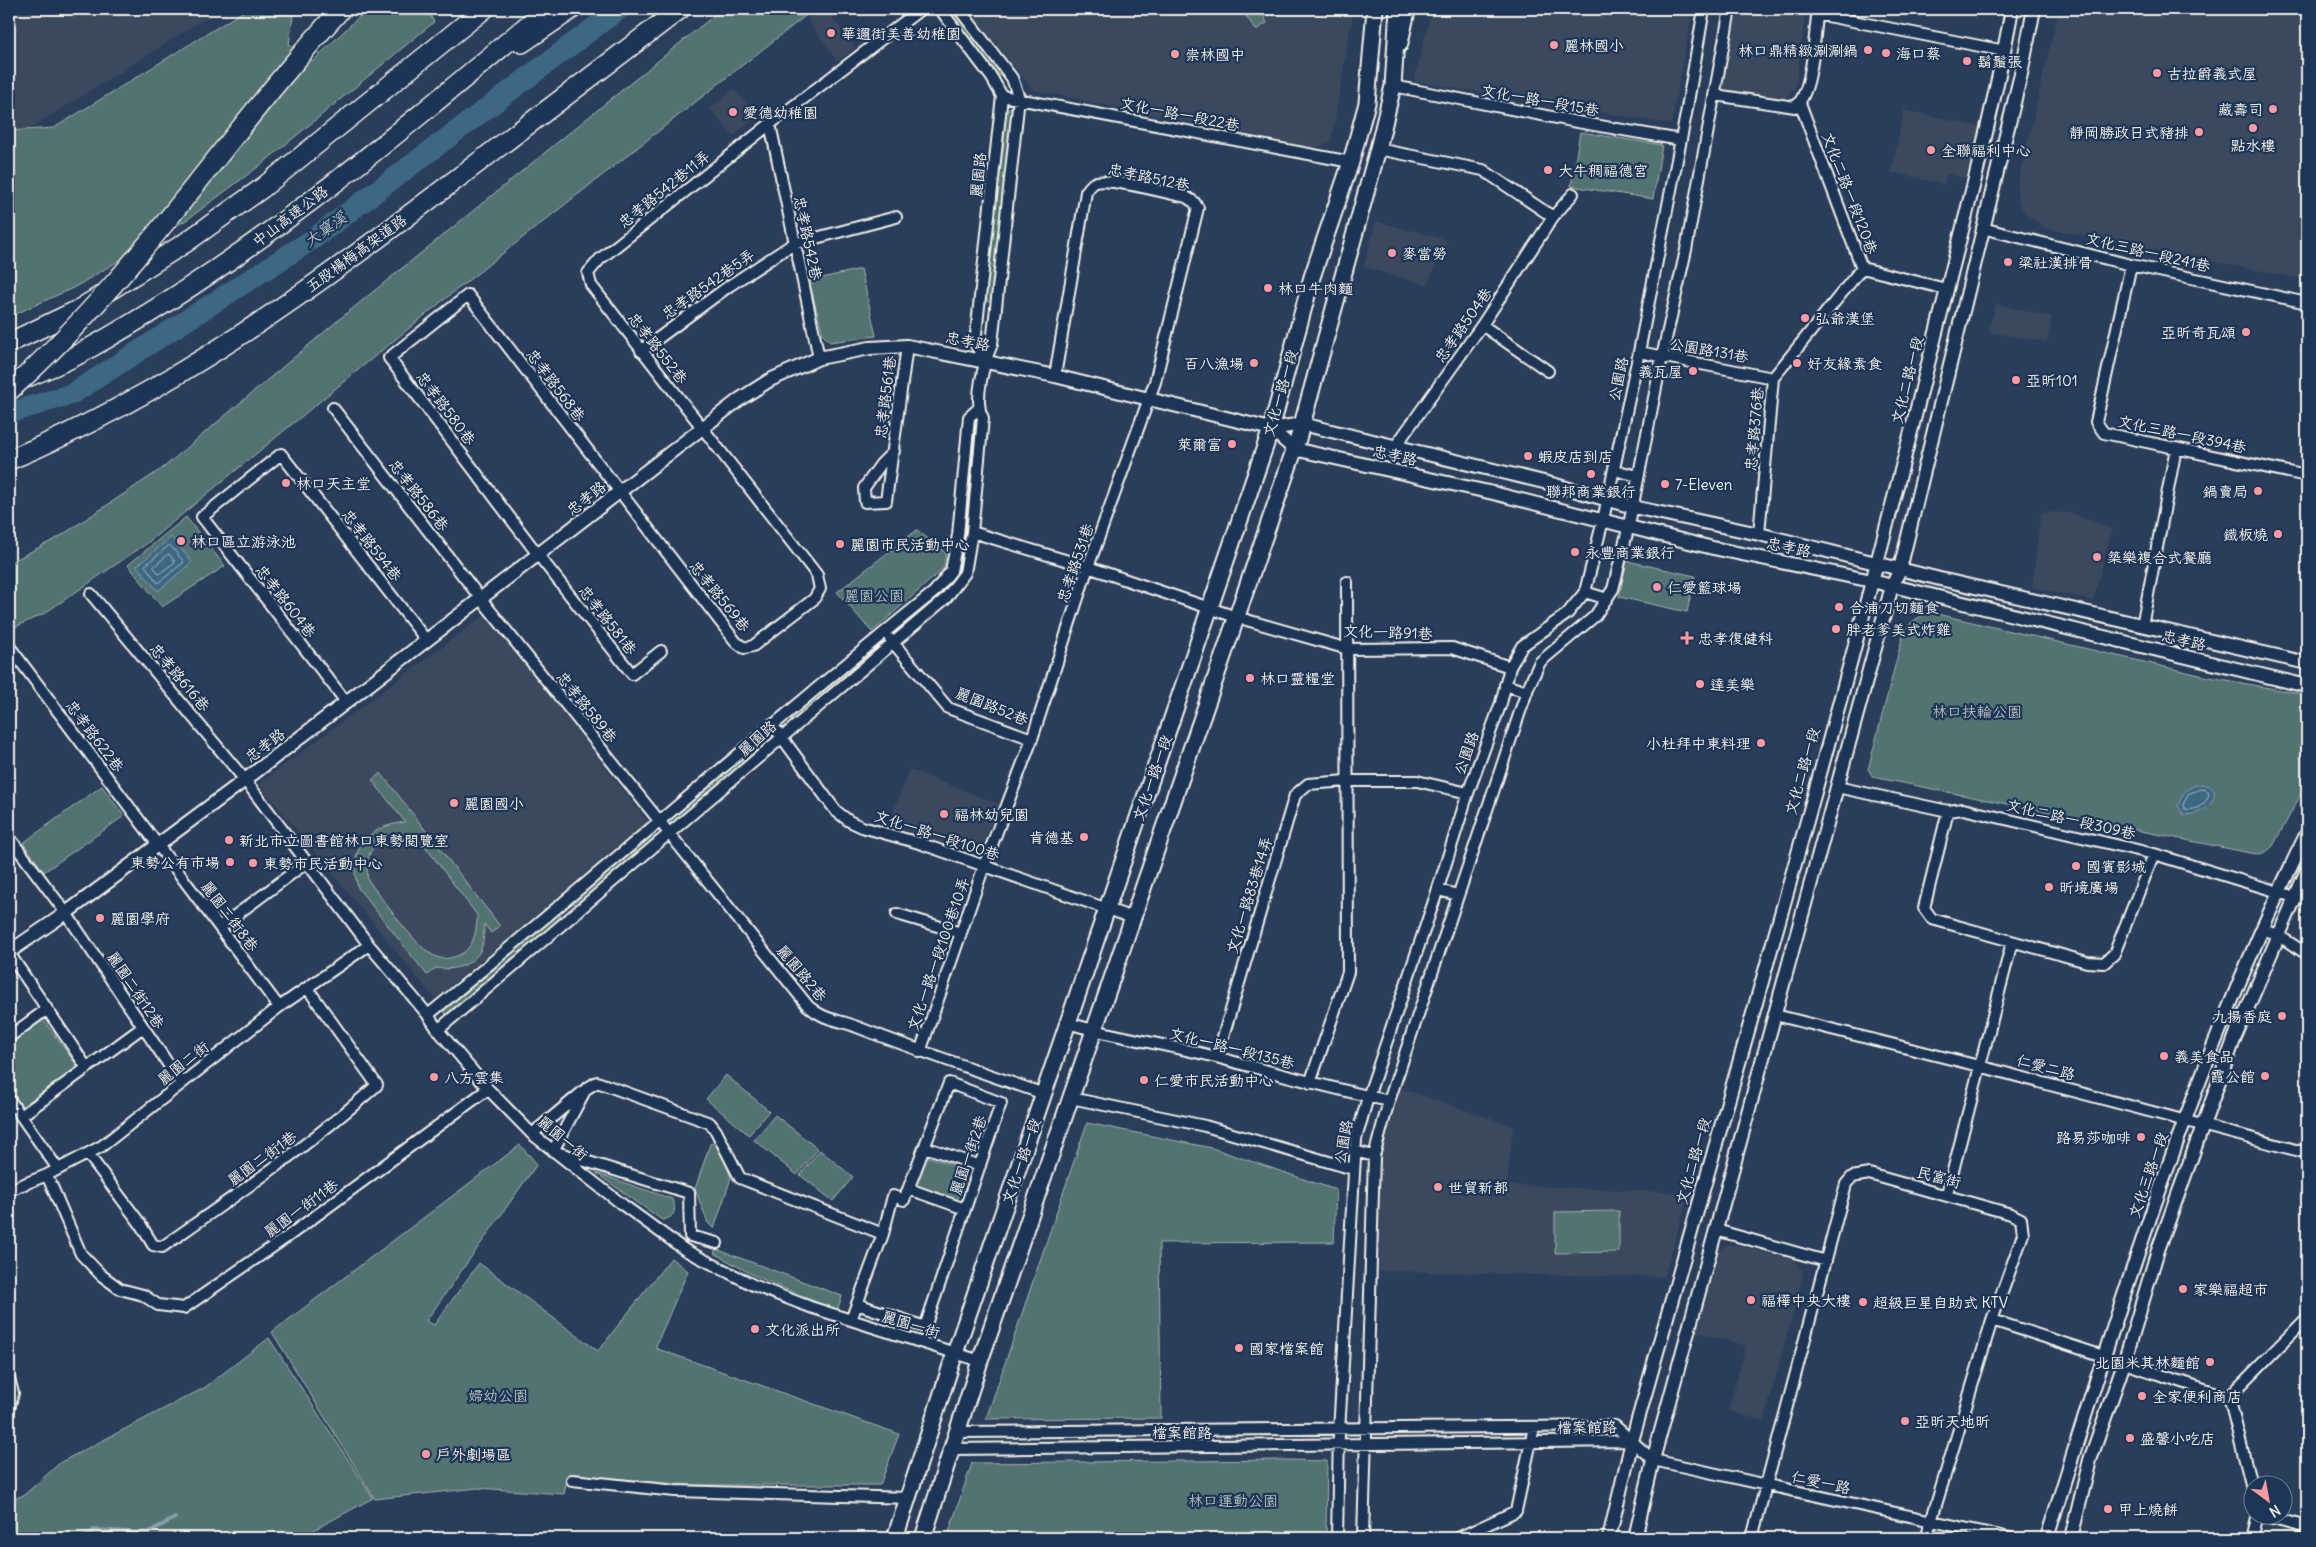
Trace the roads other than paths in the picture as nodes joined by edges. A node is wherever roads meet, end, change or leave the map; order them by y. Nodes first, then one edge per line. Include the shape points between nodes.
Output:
1 (341, 9) edge
2 (467, 9) edge
3 (484, 9) edge
4 (546, 9) edge
5 (572, 9) edge
6 (680, 9) edge
7 (921, 9) edge
8 (940, 9) edge
9 (959, 9) edge
10 (1375, 9) edge
11 (1398, 9) edge
12 (1409, 9) edge
13 (1704, 9) edge
14 (1730, 9) edge
15 (2012, 9) edge
16 (2034, 9) edge
17 (1817, 11) edge
18 (2005, 51) junction
19 (424, 59) junction
20 (1395, 69) junction
21 (1393, 86) junction
22 (1714, 95) junction
23 (1002, 96) junction
24 (1019, 98) junction
25 (1800, 103) junction
26 (432, 105) junction
27 (770, 124) junction
28 (1681, 140) junction
29 (1378, 149) junction
30 (1351, 162) junction
31 (1573, 194) dead end
32 (896, 217) dead end
33 (1554, 217) junction
34 (1982, 228) junction
35 (793, 244) junction
36 (2131, 265) junction
37 (1862, 268) junction
38 (591, 284) joint
39 (1946, 289) junction
40 (468, 295) joint
41 (2307, 303) edge
42 (1482, 325) junction
43 (9, 344) edge
44 (907, 346) junction
45 (641, 350) junction
46 (1639, 352) junction
47 (1662, 357) junction
48 (819, 358) junction
49 (985, 361) junction
50 (1548, 371) dead end
51 (1055, 376) junction
52 (1773, 378) junction
53 (9, 386) edge
54 (9, 391) edge
55 (1149, 398) junction
56 (333, 408) dead end
57 (978, 410) junction
58 (1302, 424) junction
59 (1271, 429) junction
60 (702, 430) junction
61 (1396, 448) junction
62 (2176, 448) junction
63 (1294, 449) junction
64 (894, 451) junction
65 (9, 460) edge
66 (1614, 470) junction
67 (1638, 476) junction
68 (2307, 476) edge
69 (619, 492) junction
70 (1608, 500) junction
71 (1633, 507) junction
72 (202, 517) joint
73 (1604, 520) junction
74 (1629, 525) junction
75 (972, 532) junction
76 (1760, 534) junction
77 (538, 556) junction
78 (1878, 562) junction
79 (1088, 567) junction
80 (1900, 569) junction
81 (1872, 581) junction
82 (1347, 582) dead end
83 (1892, 586) junction
84 (1585, 592) junction
85 (91, 594) dead end
86 (1607, 599) junction
87 (481, 600) junction
88 (1210, 608) junction
89 (1236, 617) junction
90 (2142, 626) junction
91 (884, 632) junction
92 (427, 641) junction
93 (893, 643) junction
94 (9, 646) edge
95 (1348, 649) junction
96 (661, 652) dead end
97 (2307, 663) edge
98 (1510, 668) junction
99 (1505, 685) junction
100 (2307, 686) edge
101 (1527, 692) junction
102 (347, 703) junction
103 (772, 724) junction
104 (782, 737) junction
105 (1032, 738) junction
106 (246, 780) junction
107 (1347, 781) junction
108 (1837, 787) junction
109 (1468, 793) junction
110 (1948, 811) junction
111 (659, 821) junction
112 (670, 833) junction
113 (2307, 833) edge
114 (9, 837) edge
115 (156, 844) junction
116 (2154, 854) junction
117 (306, 863) junction
118 (984, 866) junction
119 (2307, 870) edge
120 (1438, 890) junction
121 (2279, 891) junction
122 (1458, 896) junction
123 (2295, 897) junction
124 (1108, 908) junction
125 (66, 913) junction
126 (897, 914) dead end
127 (1133, 918) junction
128 (220, 926) junction
129 (2262, 928) junction
130 (961, 933) junction
131 (2279, 936) junction
132 (2012, 942) junction
133 (369, 945) junction
134 (9, 953) edge
135 (2307, 954) edge
136 (308, 989) junction
137 (280, 1008) junction
138 (46, 1009) junction
139 (428, 1015) junction
140 (1775, 1016) junction
141 (1068, 1023) junction
142 (143, 1028) junction
143 (438, 1030) junction
144 (1094, 1031) junction
145 (9, 1037) edge
146 (920, 1052) junction
147 (1217, 1057) junction
148 (1979, 1066) junction
149 (88, 1068) junction
150 (1310, 1083) junction
151 (181, 1084) junction
152 (488, 1089) junction
153 (586, 1090) junction
154 (1044, 1094) junction
155 (1368, 1096) junction
156 (1071, 1098) junction
157 (9, 1099) edge
158 (1389, 1101) junction
159 (21, 1116) junction
160 (2185, 1119) junction
161 (2204, 1126) junction
162 (532, 1134) junction
163 (925, 1147) junction
164 (553, 1151) junction
165 (1354, 1151) junction
166 (2307, 1153) edge
167 (88, 1154) junction
168 (1374, 1156) junction
169 (980, 1166) junction
170 (1353, 1169) junction
171 (58, 1170) junction
172 (47, 1175) junction
173 (908, 1189) junction
174 (9, 1190) edge
175 (1947, 1194) junction
176 (965, 1209) junction
177 (1716, 1230) junction
178 (883, 1234) junction
179 (717, 1243) dead end
180 (1826, 1261) junction
181 (857, 1304) junction
182 (2307, 1318) edge
183 (851, 1320) junction
184 (1992, 1320) junction
185 (955, 1353) junction
186 (2103, 1356) junction
187 (980, 1361) junction
188 (2124, 1363) junction
189 (9, 1378) edge
190 (2229, 1397) junction
191 (9, 1409) edge
192 (1534, 1427) junction
193 (1367, 1428) junction
194 (1339, 1429) junction
195 (957, 1432) junction
196 (1632, 1442) junction
197 (1532, 1444) junction
198 (1339, 1445) junction
199 (1366, 1445) junction
200 (952, 1449) junction
201 (1653, 1460) junction
202 (2248, 1474) edge
203 (572, 1480) dead end
204 (1765, 1485) junction
205 (909, 1498) junction
206 (1930, 1521) junction
207 (2256, 1524) edge
208 (2292, 1524) edge
209 (2307, 1528) edge
210 (895, 1538) edge
211 (923, 1538) edge
212 (1337, 1538) edge
213 (1362, 1538) edge
214 (1458, 1538) edge
215 (1609, 1538) edge
216 (1635, 1538) edge
217 (1752, 1538) edge
218 (1926, 1538) edge
219 (2010, 1538) edge
220 (2047, 1538) edge
221 (2071, 1538) edge
222 (2252, 1538) edge

1 - 54 highway, bridge via 291,63 118,281 44,360
2 - 19 highway
3 - 19 highway
4 - 26 highway, 中山高速公路
5 - 26 highway
6 - 65 highway, 五股楊梅高架道路 via 357,255 252,327 98,420
7 - 27 street
8 - 23 street
9 - 24 street, 麗園路 via 1012,78
10 - 30 main road, 文化一路一段 via 1367,103
11 - 20 main road, 文化一路一段
12 - 20 street
13 - 28 street, 公園路
14 - 22 street
15 - 18 street, 文化二路一段
16 - 34 street
17 - 18 street
17 - 25 street via 1808,84
18 - 39 street, 文化二路一段
19 - 43 highway via 261,189 185,243 78,310
20 - 21 main road, 文化一路一段
21 - 28 street, 文化一路一段15巷
21 - 29 main road, 文化一路一段
22 - 25 street via 1795,107
22 - 47 street via 1686,250
23 - 24 street, 文化一路一段22巷
23 - 49 street, 麗園路 via 975,343
24 - 30 street, 文化一路一段22巷
24 - 49 street, 麗園路 via 992,344
25 - 37 street, 文化二路一段120巷
26 - 53 highway, 中山高速公路 via 284,223 202,280 87,350
27 - 35 street, 忠孝路542巷
27 - 38 street, 忠孝路542巷11弄 via 600,259 588,273
28 - 46 street, 公園路
29 - 33 street via 1483,170
29 - 58 main road, 文化一路一段
30 - 59 main road, 文化一路一段 via 1312,277
31 - 33 street, 忠孝路504巷
32 - 35 street, 忠孝路542巷5弄
33 - 42 street, 忠孝路504巷
34 - 36 street, 文化三路一段241巷
34 - 80 street
35 - 45 street, 忠孝路542巷5弄
35 - 48 street, 忠孝路542巷
36 - 41 street, 文化三路一段241巷
36 - 62 street, 文化三路一段394巷 via 2096,422 2104,433
37 - 39 street, 文化二路一段120巷
37 - 52 street, 忠孝路376巷
38 - 45 street, 忠孝路552巷
39 - 78 street, 文化二路一段
40 - 69 street, 忠孝路568巷
40 - 77 street, 忠孝路580巷 via 390,358
42 - 50 street
42 - 61 street, 忠孝路504巷
44 - 48 street, 忠孝路 via 870,348
44 - 49 street, 忠孝路
44 - 64 street, 忠孝路561巷
45 - 60 street, 忠孝路552巷
46 - 47 street, 公園路131巷
46 - 66 street, 公園路
47 - 52 street, 公園路131巷
47 - 67 street
48 - 60 street, 忠孝路 via 770,380
49 - 51 street, 忠孝路
49 - 57 street, 麗園路
51 - 55 street, 忠孝路
51 - 55 street, 忠孝路512巷 via 1086,192 1093,183 1102,181 1186,198 1198,208
52 - 76 street, 忠孝路376巷
55 - 59 street, 忠孝路
55 - 79 street, 忠孝路531巷
56 - 87 street, 忠孝路586巷
57 - 75 street, 麗園路 via 983,418
57 - 91 street, 麗園路 via 969,417 958,535 951,571 934,592
58 - 59 street, 忠孝路
58 - 61 street, 忠孝路
58 - 63 main road, 文化一路一段
59 - 63 street, 忠孝路
59 - 88 main road, 文化一路一段
60 - 69 street, 忠孝路
60 - 69 street, 忠孝路569巷 via 817,575 820,589 814,599 754,646 744,648 736,642
61 - 70 street, 忠孝路
62 - 68 street, 文化三路一段394巷
62 - 90 street
63 - 73 street, 忠孝路
63 - 89 main road, 文化一路一段
64 - 64 street, 忠孝路561巷 via 864,488 865,502 886,501
66 - 67 street
66 - 70 street, 公園路
67 - 71 street
69 - 77 street, 忠孝路
70 - 71 street, 忠孝路
70 - 73 street, 公園路
71 - 74 street
71 - 76 street, 忠孝路
72 - 92 street, 忠孝路594巷 via 281,454
72 - 102 street, 忠孝路604巷
73 - 74 street, 忠孝路
73 - 84 street, 公園路
74 - 81 street, 忠孝路 via 1713,548
74 - 86 street via 1613,589
75 - 79 street, 文化一路91巷
75 - 93 street, 麗園路 via 965,573 955,588
76 - 78 street, 忠孝路
77 - 87 street, 忠孝路
77 - 96 street, 忠孝路581巷 via 632,674
78 - 80 street, 忠孝路
78 - 81 street, 文化二路一段
79 - 88 street, 文化一路91巷
79 - 105 street, 忠孝路531巷
80 - 83 street
80 - 90 street, 忠孝路
81 - 83 street, 忠孝路
81 - 196 street, 文化二路一段
82 - 95 street
83 - 100 street, 忠孝路
83 - 108 street
84 - 86 street
84 - 98 street, 公園路 via 1567,614 1522,646
85 - 106 street, 忠孝路616巷
86 - 101 street via 1595,616 1540,662
87 - 92 street, 忠孝路
87 - 111 street, 忠孝路589巷
88 - 89 street, 文化一路91巷
88 - 124 main road, 文化一路一段
89 - 95 street, 文化一路91巷
89 - 127 main road, 文化一路一段
90 - 97 street, 忠孝路
91 - 93 street, 麗園路52巷
91 - 103 street, 麗園路
92 - 102 street, 忠孝路
93 - 104 street, 麗園路
93 - 105 street, 麗園路52巷 via 948,708
94 - 115 street, 忠孝路622巷
95 - 98 street, 文化一路91巷 via 1452,648
95 - 107 street
98 - 99 street, 公園路
99 - 101 street
99 - 109 street, 公園路
101 - 122 street
102 - 106 street, 忠孝路
103 - 104 street, 文化一路一段100巷
103 - 111 street, 麗園路
104 - 112 street, 麗園路
104 - 118 street, 文化一路一段100巷 via 836,811 850,821
105 - 118 street, 忠孝路531巷
106 - 115 street, 忠孝路
106 - 117 street, 麗園一街
107 - 109 street, 文化一路83巷14弄 via 1417,780
107 - 147 street, 文化一路83巷14弄 via 1308,784 1295,795
107 - 150 street via 1348,972
108 - 110 street, 文化二路一段309巷
108 - 140 street
109 - 120 street, 公園路
110 - 116 street, 文化二路一段309巷 via 1963,808
110 - 132 street via 1924,908 1932,919
111 - 112 street, 忠孝路589巷
111 - 139 street, 麗園路
112 - 143 street, 麗園路
112 - 146 street, 麗園路2巷 via 819,1016 851,1024
113 - 121 street, 文化三路一段
114 - 125 street
115 - 125 street, 忠孝路
115 - 128 street, 麗園二街8巷
116 - 121 street, 文化二路一段309巷
116 - 132 street via 2114,954 2104,963 2087,962
117 - 128 street
117 - 133 street, 麗園一街
118 - 124 street, 文化一路一段100巷
118 - 130 street, 文化一路一段100巷10弄
119 - 123 street
120 - 122 street
120 - 155 street, 公園路
121 - 123 street, 文化二路一段309巷
121 - 129 street, 文化三路一段
122 - 158 street
123 - 131 street
124 - 127 street, 文化一路一段100巷
124 - 141 main road, 文化一路一段
125 - 134 street, 忠孝路
125 - 142 street, 麗園二街12巷
126 - 130 street
127 - 144 main road, 文化一路一段
128 - 137 street, 麗園二街8巷
129 - 131 street
129 - 160 street, 文化三路一段
130 - 146 street, 文化一路一段100巷10弄
131 - 135 street
131 - 161 street via 2235,1037
132 - 148 street
133 - 136 street, 麗園二街
133 - 139 street, 麗園一街
134 - 138 street
136 - 137 street, 麗園二街
136 - 167 street, 麗園二街1巷 via 377,1085 337,1121 268,1173 162,1248 154,1245
137 - 151 street, 麗園二街
138 - 145 street
138 - 149 street
139 - 143 street, 麗園一街
140 - 148 street, 仁愛二路
140 - 177 street
141 - 144 street, 文化一路一段135巷
141 - 154 main road, 文化一路一段
142 - 149 street
142 - 151 street, 麗園二街12巷
143 - 152 street, 麗園一街
144 - 147 street, 文化一路一段135巷
144 - 156 main road, 文化一路一段
146 - 154 street, 麗園路2巷
147 - 150 street, 文化一路一段135巷
148 - 160 street, 仁愛二路
148 - 175 street
149 - 159 street
150 - 155 street, 文化一路一段135巷
151 - 167 street, 麗園二街
152 - 162 street, 麗園一街
152 - 172 street, 麗園一街11巷 via 287,1237 184,1308 158,1305 143,1295 120,1289 101,1275 81,1254
153 - 162 street
153 - 164 street
153 - 178 street via 597,1082 710,1123 740,1178
154 - 185 main road, 文化一路一段
155 - 158 street, 文化一路一段135巷
155 - 165 street, 公園路
156 - 170 street via 1205,1126
156 - 187 main road, 文化一路一段
157 - 159 street
158 - 168 street
159 - 171 street
160 - 161 street, 仁愛二路
160 - 186 street, 文化三路一段
161 - 166 street, 仁愛二路
161 - 188 street via 2158,1250
162 - 164 street, 麗園一街
163 - 169 street
163 - 169 street, 麗園一街2巷 via 949,1083 1001,1103
163 - 173 street, 麗園一街2巷
164 - 179 street via 689,1193 690,1236
164 - 183 street, 麗園一街 via 685,1250 753,1285
165 - 168 street
165 - 170 street, 公園路
167 - 171 street, 麗園二街
168 - 193 street
169 - 176 street, 麗園一街2巷
170 - 194 street, 公園路
171 - 172 street, 麗園二街
172 - 174 street, 麗園二街
173 - 176 street
173 - 178 street via 904,1200 893,1196
175 - 180 street, 民富街 via 1869,1174 1852,1177 1846,1184
175 - 184 street, 民富街 via 2020,1218 2023,1234
176 - 181 street, 麗園一街2巷 via 925,1327
177 - 180 street
177 - 201 street
178 - 181 street
180 - 204 street, 民富街
181 - 183 street
182 - 190 street
183 - 185 street, 麗園一街
184 - 186 street
184 - 206 street, 民富街
185 - 187 street, 麗園一街
185 - 205 main road, 文化一路一段
186 - 220 street, 文化三路一段
187 - 195 main road, 文化一路一段
188 - 190 street
188 - 221 street via 2090,1460
189 - 191 street via 13,1393
190 - 202 street
192 - 193 street, 檔案館路
192 - 196 street, 檔案館路 via 1615,1426
192 - 197 street
193 - 194 street, 檔案館路
193 - 199 street
194 - 195 street, 檔案館路
194 - 198 street, 公園路
195 - 200 main road, 文化一路一段
196 - 197 street, 檔案館路
196 - 201 street, 仁愛一路
196 - 215 street, 文化二路一段
197 - 199 street, 檔案館路
197 - 214 street via 1516,1511
198 - 199 street, 檔案館路
198 - 200 street, 檔案館路
198 - 212 street, 公園路
199 - 213 street
200 - 211 main road, 文化一路一段
201 - 204 street, 仁愛一路
201 - 216 street
203 - 205 street via 675,1491
204 - 206 street, 仁愛一路
204 - 217 street, 民富街
205 - 210 main road, 文化一路一段
206 - 218 street, 民富街
206 - 219 street, 仁愛一路
207 - 222 street
208 - 209 street

